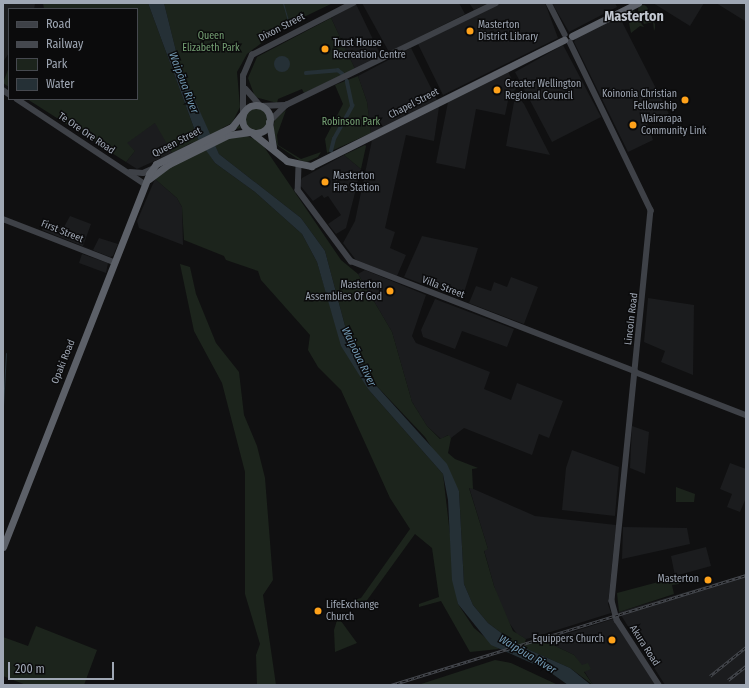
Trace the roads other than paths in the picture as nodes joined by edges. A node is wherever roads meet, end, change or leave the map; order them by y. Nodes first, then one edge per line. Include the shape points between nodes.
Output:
1 (353, 3) edge
2 (496, 3) edge
3 (549, 3) edge
4 (638, 3) edge
5 (568, 38) junction
6 (244, 87) junction
7 (18, 100) edge
8 (260, 105) junction
9 (286, 105) junction
10 (243, 113) junction
11 (270, 122) junction
12 (227, 132) junction
13 (251, 132) junction
14 (193, 148) junction
15 (275, 151) junction
16 (299, 166) junction
17 (152, 168) junction
18 (125, 171) junction
19 (145, 184) junction
20 (3, 219) edge
21 (114, 262) junction
22 (635, 371) junction
23 (746, 415) edge
24 (3, 548) edge
25 (615, 616) joint
26 (659, 685) edge

1 - 6 street, Dixon Street via 258,51 246,65
2 - 9 street
3 - 5 street, Lincoln Road
4 - 5 highway, Chapel Street
5 - 16 highway, Chapel Street via 319,164
5 - 22 street, Lincoln Road via 651,210
6 - 8 street
6 - 10 street, Dixon Street
7 - 18 street, Te Ore Ore Road
8 - 9 street
8 - 10 highway via 252,105
8 - 11 highway via 269,114
9 - 11 street
10 - 12 highway, Queen Street
10 - 13 highway via 242,122
11 - 13 highway via 262,131
11 - 15 highway
12 - 13 highway, Queen Street
12 - 14 highway, Queen Street
13 - 15 highway
14 - 17 highway, Queen Street
14 - 19 highway, Queen Street via 160,169
15 - 16 highway
16 - 22 street, Villa Street via 296,180 298,190 351,261
17 - 18 street via 143,173
17 - 19 highway, Queen Street
18 - 19 street, Te Ore Ore Road
19 - 21 highway, Opaki Road
20 - 21 street, First Street
21 - 24 highway, Opaki Road
22 - 23 street, Villa Street
22 - 25 street, Lincoln Road via 613,584
25 - 26 street, Akura Road

